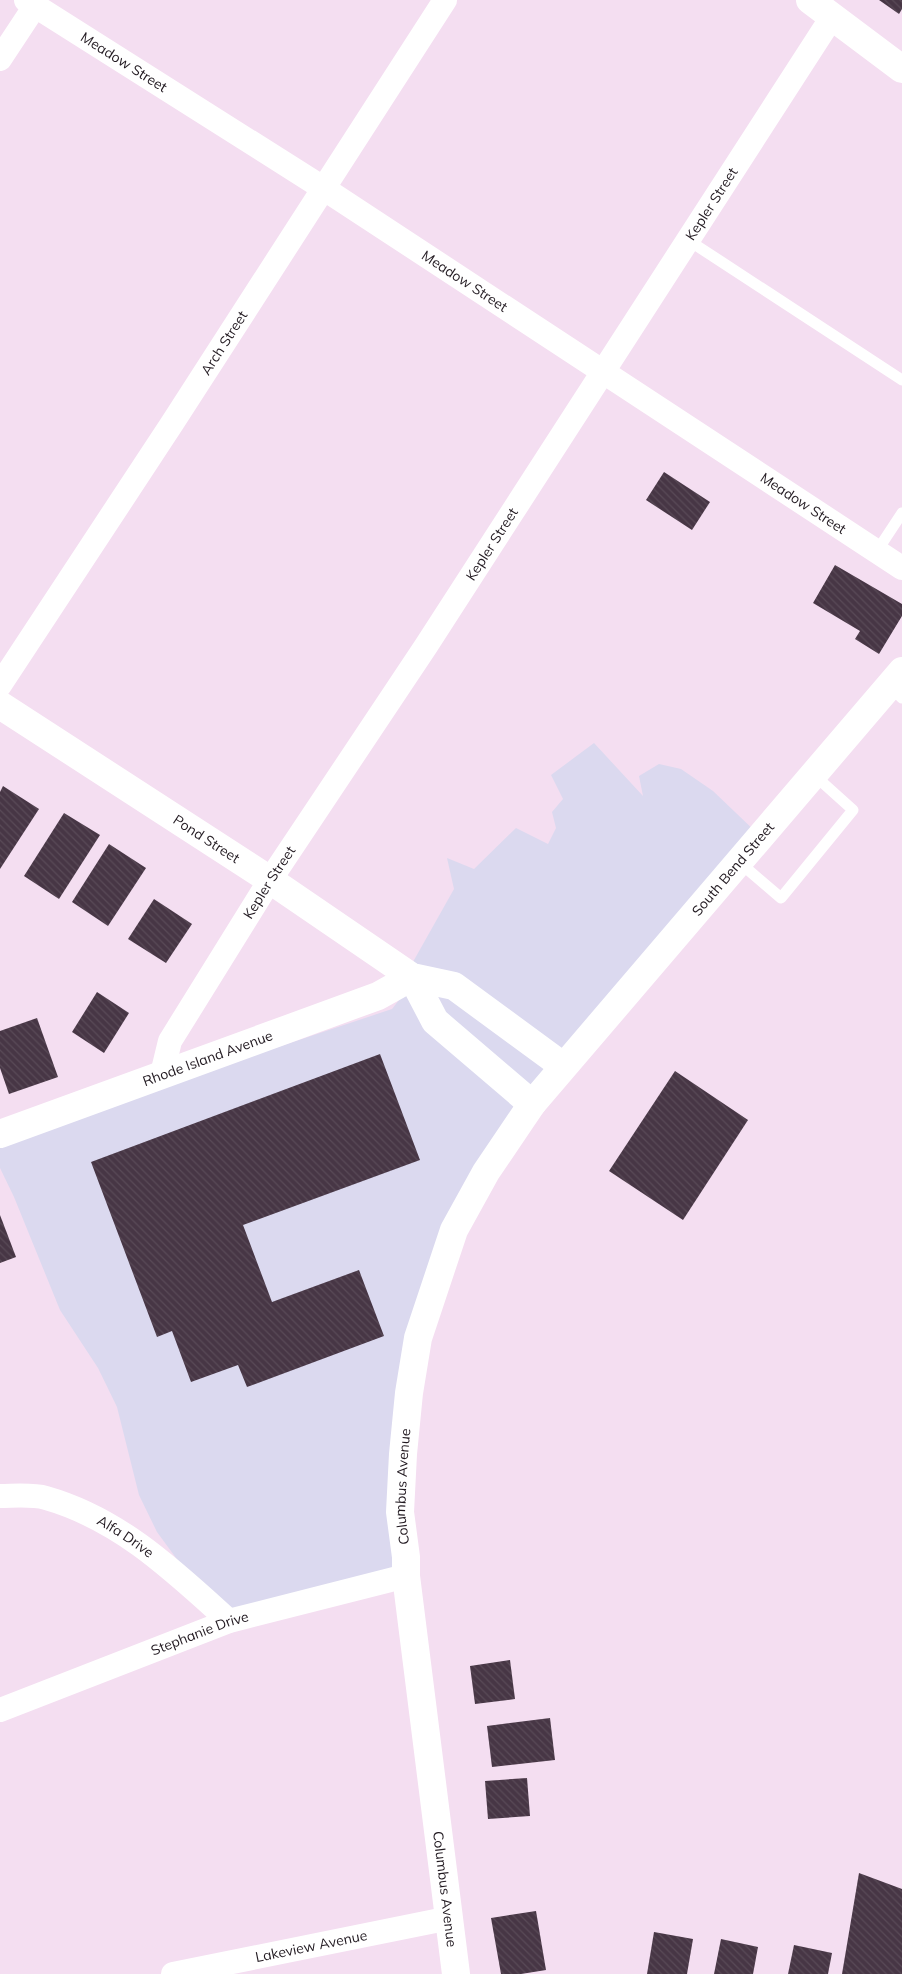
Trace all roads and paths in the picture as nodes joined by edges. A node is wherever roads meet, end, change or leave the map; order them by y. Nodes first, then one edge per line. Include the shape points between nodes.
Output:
1 (445, 0) edge
2 (810, 0) edge
3 (30, 3) edge
4 (832, 17) junction
5 (0, 59) edge
6 (902, 68) edge
7 (323, 188) junction
8 (688, 240) junction
9 (603, 372) junction
10 (902, 380) edge
11 (902, 513) edge
12 (877, 551) junction
13 (902, 568) edge
14 (0, 685) edge
15 (898, 685) edge
16 (0, 705) edge
17 (813, 774) junction
18 (739, 862) junction
19 (270, 880) junction
20 (412, 977) junction
21 (563, 1066) junction
22 (162, 1074) junction
23 (532, 1104) junction
24 (0, 1134) edge
25 (0, 1496) edge
26 (406, 1576) junction
27 (229, 1622) junction
28 (0, 1710) edge
29 (450, 1918) junction
30 (174, 1974) edge
31 (456, 1974) edge

1 - 7 street, Arch Street
2 - 4 street
3 - 5 street
3 - 7 street, Meadow Street
4 - 6 street
4 - 8 street, Kepler Street
7 - 9 street, Meadow Street
7 - 14 street, Arch Street
8 - 9 street, Kepler Street
8 - 10 lane
9 - 12 street, Meadow Street
9 - 19 street, Kepler Street
11 - 12 lane
12 - 13 street, Meadow Street
15 - 17 street, South Bend Street
16 - 19 street, Pond Street
17 - 18 street, South Bend Street
17 - 18 lane via 853,810 781,898
18 - 21 street, South Bend Street
19 - 20 street, Pond Street
19 - 22 street, Kepler Street via 170,1041
20 - 21 street, Pond Street via 454,986
20 - 22 street, Rhode Island Avenue via 378,996
20 - 23 street, Pond Street via 435,1021
21 - 23 street, Columbus Avenue
22 - 24 street, Rhode Island Avenue
23 - 26 street, Columbus Avenue via 486,1172 454,1230 418,1338 409,1393 400,1512
25 - 27 street, Alfa Drive via 44,1497 87,1513 124,1533 166,1564
26 - 27 street, Stephanie Drive
26 - 29 street, Columbus Avenue
27 - 28 street, Stephanie Drive
29 - 30 street, Lakeview Avenue
29 - 31 street, Columbus Avenue

